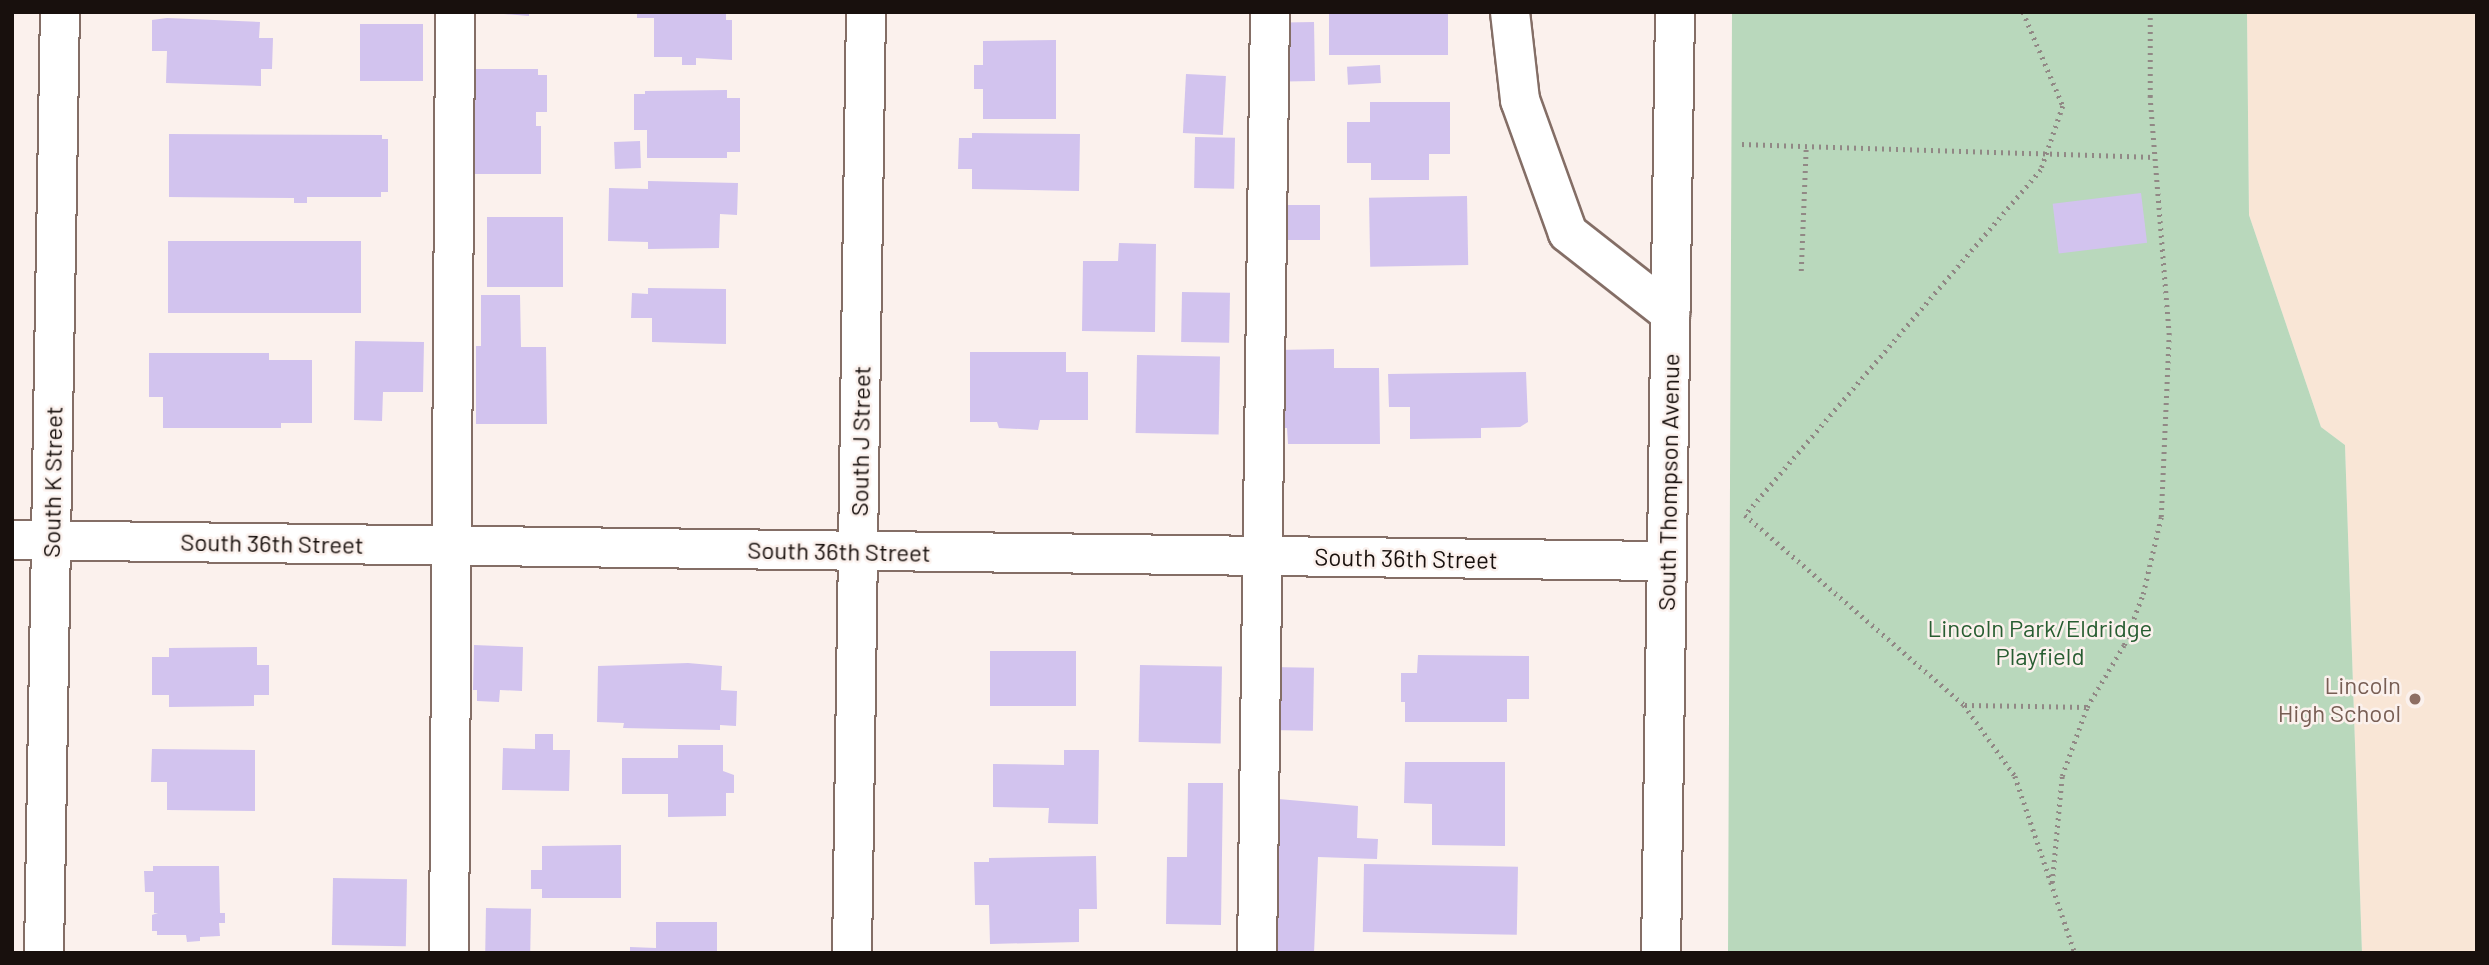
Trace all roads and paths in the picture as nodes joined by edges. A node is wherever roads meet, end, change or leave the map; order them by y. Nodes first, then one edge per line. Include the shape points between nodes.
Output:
1 (61, 12) edge
2 (455, 12) edge
3 (866, 12) edge
4 (1269, 12) edge
5 (1510, 12) edge
6 (1675, 12) edge
7 (2023, 12) edge
8 (2150, 12) edge
9 (1742, 144) dead end
10 (1806, 146) junction
11 (2050, 151) junction
12 (2155, 157) junction
13 (1801, 271) dead end
14 (1670, 313) junction
15 (12, 540) edge
16 (50, 540) junction
17 (451, 546) junction
18 (859, 551) junction
19 (1264, 556) junction
20 (1666, 561) junction
21 (1964, 705) junction
22 (2087, 707) junction
23 (2051, 887) junction
24 (44, 953) edge
25 (449, 953) edge
26 (852, 953) edge
27 (1257, 953) edge
28 (1661, 953) edge
29 (2075, 953) edge

1 - 16 street, South K Street
2 - 17 street
3 - 18 street, South J Street
4 - 19 street
5 - 14 street via 1520,100 1568,233
6 - 14 street, South Thompson Avenue
7 - 11 path via 2063,106
8 - 12 path
9 - 10 path
10 - 11 path
10 - 13 path
11 - 12 path
11 - 21 path via 2041,170 1745,515
12 - 22 path via 2169,335 2161,517 2143,594 2124,645
14 - 20 street, South Thompson Avenue
15 - 16 street, South 36th Street
16 - 17 street, South 36th Street
16 - 24 street, South K Street
17 - 18 street, South 36th Street
17 - 25 street
18 - 19 street, South 36th Street
18 - 26 street, South J Street
19 - 20 street, South 36th Street
19 - 27 street
20 - 28 street, South Thompson Avenue
21 - 22 path
21 - 23 path via 2015,776
22 - 23 path via 2062,776
23 - 29 path

